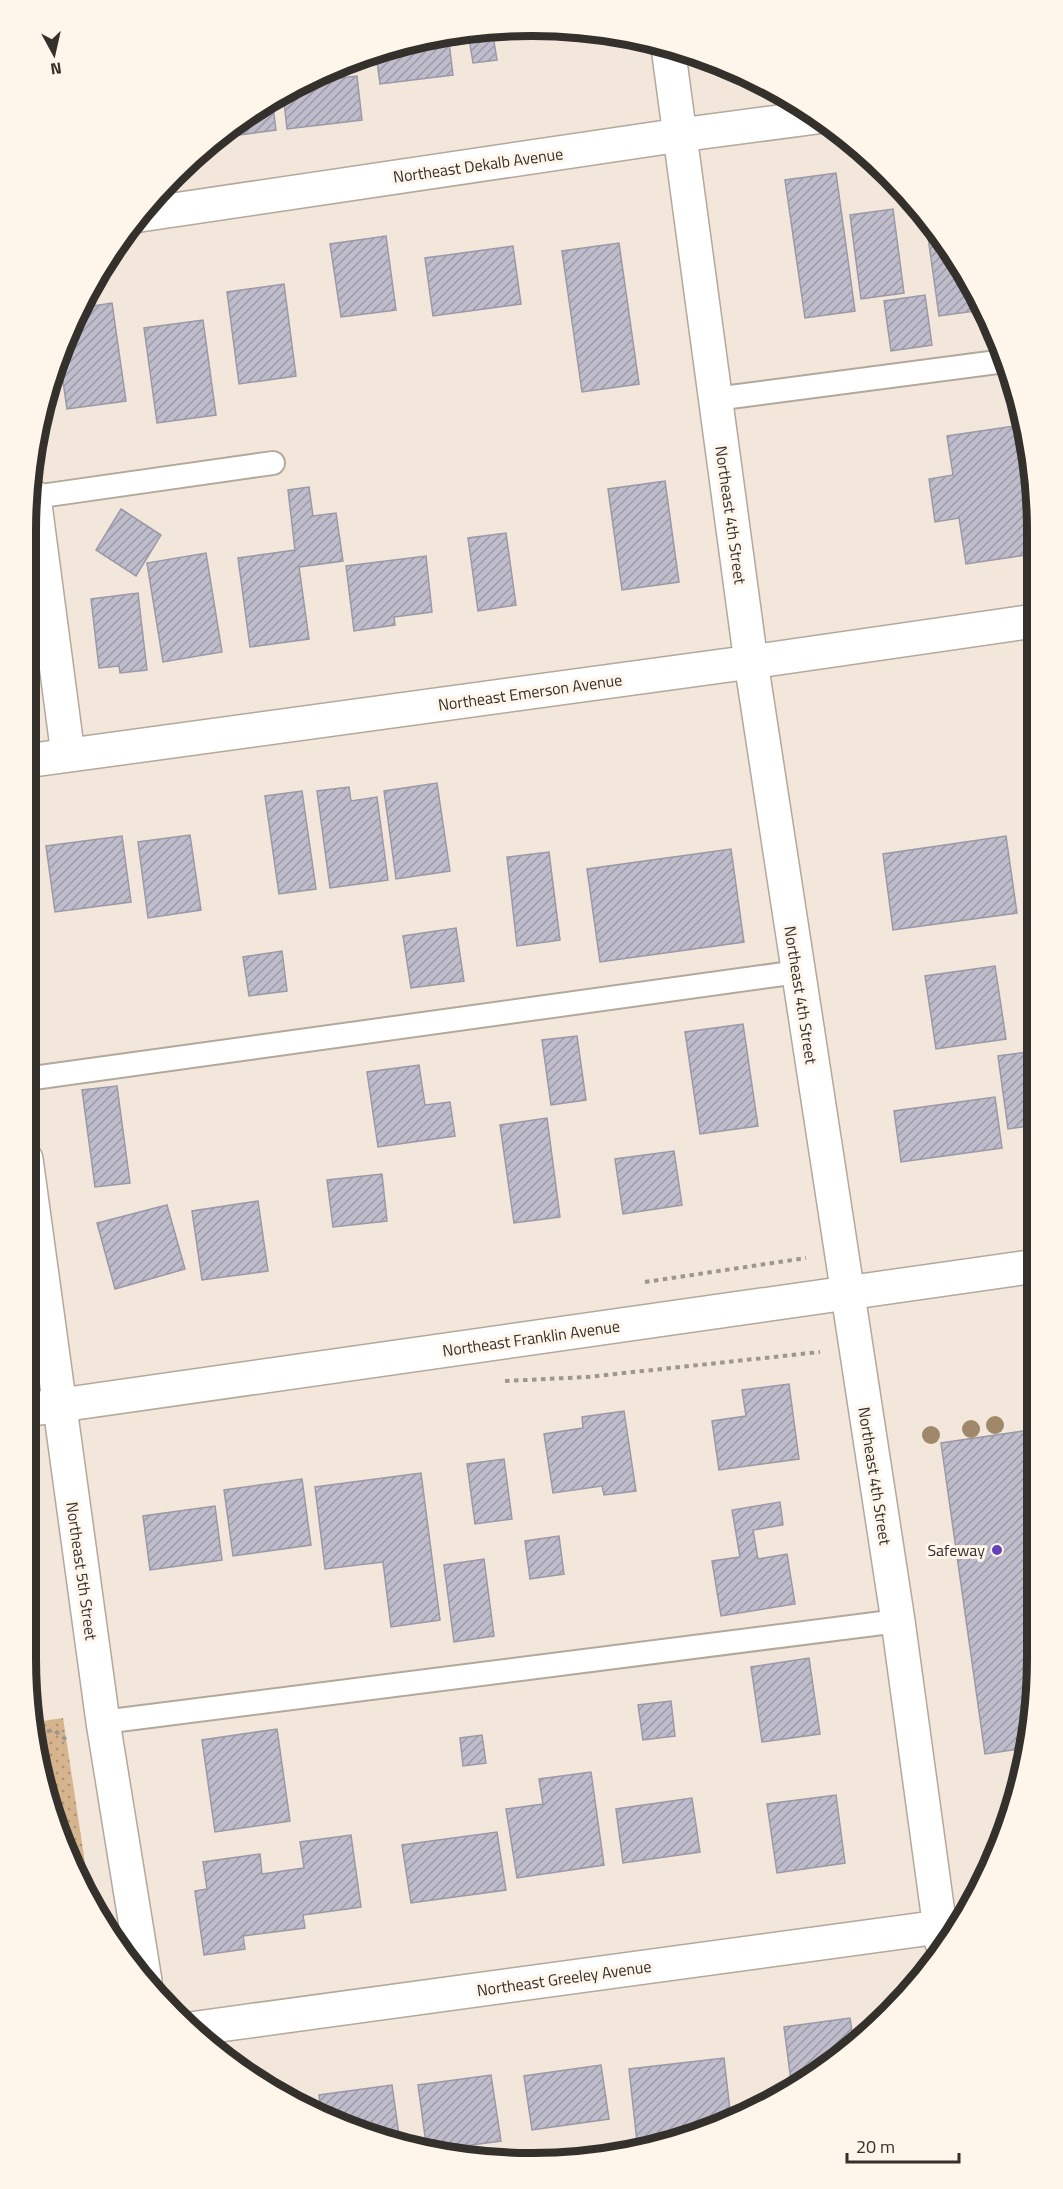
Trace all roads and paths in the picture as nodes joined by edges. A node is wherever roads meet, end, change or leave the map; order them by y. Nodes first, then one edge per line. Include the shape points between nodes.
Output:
1 (669, 56) edge
2 (805, 119) edge
3 (680, 135) junction
4 (152, 213) edge
5 (997, 361) edge
6 (715, 399) junction
7 (273, 463) dead end
8 (37, 498) edge
9 (36, 517) edge
10 (1027, 622) edge
11 (751, 662) junction
12 (68, 755) junction
13 (36, 760) edge
14 (798, 972) junction
15 (36, 1078) edge
16 (36, 1236) edge
17 (1027, 1267) edge
18 (846, 1293) junction
19 (58, 1405) junction
20 (36, 1408) edge
21 (898, 1621) junction
22 (103, 1722) junction
23 (940, 1935) edge
24 (142, 1964) edge
25 (202, 2027) edge

1 - 3 street, Northeast 4th Street
2 - 3 street, Northeast Dekalb Avenue
3 - 4 street, Northeast Dekalb Avenue
3 - 6 street, Northeast 4th Street
5 - 6 lane
6 - 11 street, Northeast 4th Street
7 - 8 lane
9 - 12 street
10 - 11 street, Northeast Emerson Avenue
11 - 12 street, Northeast Emerson Avenue
11 - 14 street, Northeast 4th Street
12 - 13 street, Northeast Emerson Avenue
14 - 15 lane
14 - 18 street, Northeast 4th Street
16 - 19 street, Northeast 5th Street
17 - 18 street, Northeast Franklin Avenue
18 - 19 street, Northeast Franklin Avenue
18 - 21 street, Northeast 4th Street
19 - 20 street, Northeast Franklin Avenue
19 - 22 street, Northeast 5th Street
21 - 22 lane
21 - 23 street, Northeast 4th Street
22 - 24 street, Northeast 5th Street
23 - 25 street, Northeast Greeley Avenue

